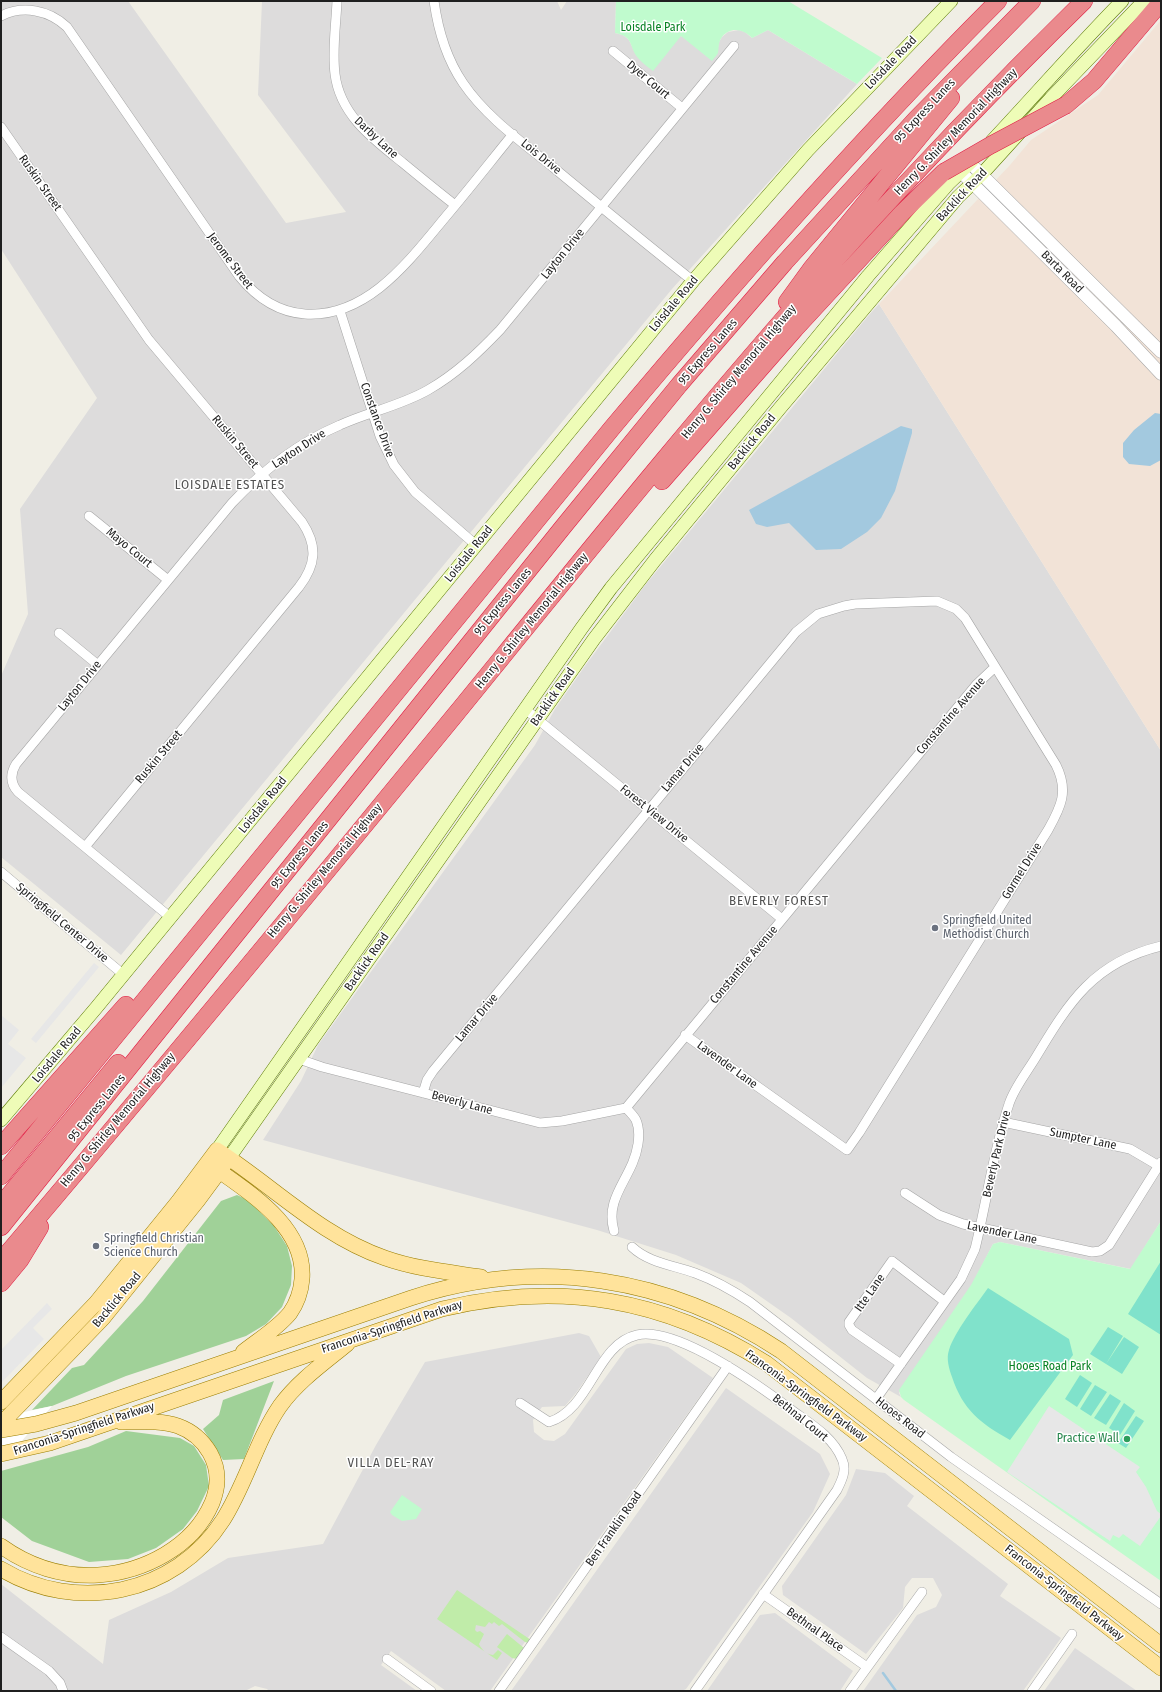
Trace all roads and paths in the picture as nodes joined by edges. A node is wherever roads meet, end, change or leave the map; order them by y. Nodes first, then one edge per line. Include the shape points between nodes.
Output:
1 (338, 1) edge
2 (434, 1) edge
3 (951, 1) edge
4 (998, 1) edge
5 (1032, 1) edge
6 (1036, 1) edge
7 (1084, 1) edge
8 (1122, 1) edge
9 (1144, 1) edge
10 (1161, 2) edge
11 (1, 16) edge
12 (734, 46) dead end
13 (613, 51) dead end
14 (682, 108) junction
15 (1, 127) edge
16 (513, 134) junction
17 (958, 169) junction
18 (977, 179) junction
19 (455, 205) junction
20 (602, 207) junction
21 (693, 281) junction
22 (340, 311) junction
23 (760, 346) junction
24 (1161, 351) edge
25 (1149, 360) junction
26 (1160, 371) edge
27 (372, 412) junction
28 (262, 474) junction
29 (89, 516) dead end
30 (476, 545) junction
31 (168, 580) junction
32 (59, 633) dead end
33 (98, 665) junction
34 (995, 667) junction
35 (484, 679) junction
36 (525, 709) junction
37 (538, 718) junction
38 (649, 809) junction
39 (85, 847) junction
40 (1, 872) edge
41 (170, 917) junction
42 (782, 919) junction
43 (236, 935) junction
44 (190, 944) junction
45 (1161, 946) edge
46 (124, 975) junction
47 (686, 1035) junction
48 (299, 1059) junction
49 (423, 1093) junction
50 (626, 1108) junction
51 (1, 1120) edge
52 (1003, 1122) junction
53 (1, 1146) edge
54 (847, 1150) joint
55 (223, 1154) junction
56 (1160, 1164) edge
57 (213, 1167) junction
58 (1, 1176) edge
59 (64, 1186) junction
60 (905, 1192) dead end
61 (1, 1204) edge
62 (1, 1227) edge
63 (980, 1228) junction
64 (614, 1231) dead end
65 (632, 1247) dead end
66 (1, 1261) edge
67 (496, 1279) junction
68 (1, 1283) edge
69 (110, 1298) junction
70 (944, 1301) junction
71 (356, 1337) junction
72 (231, 1361) junction
73 (901, 1364) junction
74 (728, 1366) junction
75 (876, 1399) junction
76 (1, 1402) edge
77 (520, 1403) dead end
78 (110, 1422) junction
79 (1, 1424) edge
80 (1, 1430) edge
81 (6, 1454) edge
82 (1, 1546) edge
83 (1, 1569) edge
84 (922, 1592) dead end
85 (763, 1594) junction
86 (1161, 1604) edge
87 (1072, 1634) dead end
88 (1, 1637) edge
89 (1161, 1645) edge
90 (387, 1658) dead end
91 (867, 1667) junction
92 (1161, 1668) edge
93 (63, 1691) edge
94 (431, 1691) edge
95 (499, 1691) edge
96 (695, 1691) edge
97 (850, 1691) edge
98 (1032, 1691) edge

1 - 19 street, Darby Lane via 335,74 348,111 372,138
2 - 16 street, Lois Drive via 442,40 459,77 482,107
3 - 21 main road, Loisdale Road via 808,150
4 - 44 highway via 887,115 705,317
5 - 43 highway, 95 Express Lanes via 910,125 785,262 684,379
6 - 23 highway via 946,103 811,269
7 - 23 highway, Henry G. Shirley Memorial Highway via 951,136 828,268
8 - 17 main road, Backlick Road via 1086,37 1040,90
9 - 18 main road, Backlick Road
10 - 17 highway, bridge via 1094,81 1066,105 984,148
11 - 22 street, Jerome Street via 16,10 37,10 51,15 67,28 239,276 254,293 275,307 299,313
12 - 14 street, Layton Drive
13 - 14 street, Dyer Court
14 - 20 street, Layton Drive
15 - 28 street, Ruskin Street via 149,340
16 - 19 street, Jerome Street
16 - 20 street, Lois Drive
17 - 18 street, Barta Road
17 - 35 highway via 902,213 795,329 553,610
17 - 36 main road, Backlick Road via 949,184 868,276 641,550
18 - 24 street, Barta Road via 1005,199
18 - 25 street, Barta Road
18 - 37 main road, Backlick Road via 958,197 882,285 655,560 594,639
19 - 22 street, Jerome Street via 391,278 361,300
20 - 21 street, Lois Drive
20 - 27 street, Layton Drive via 500,330 473,358 427,391
21 - 30 main road, Loisdale Road
22 - 27 street, Constance Drive
23 - 35 highway, Henry G. Shirley Memorial Highway
24 - 25 street
25 - 26 street, Barta Road
27 - 28 street, Layton Drive via 340,424 310,440
27 - 30 street, Constance Drive via 386,449 404,480
28 - 31 street, Layton Drive via 232,502
28 - 39 street, Ruskin Street via 308,531 314,551 309,573
29 - 31 street, Mayo Court
30 - 41 main road, Loisdale Road
31 - 33 street, Layton Drive
32 - 33 street
33 - 39 street, Layton Drive via 16,764 12,775 12,784 18,792
34 - 38 street, Lamar Drive via 965,618 943,602 929,600 854,604 826,610 811,618 796,632
34 - 42 street, Constantine Avenue via 976,684
34 - 54 street, Gormel Drive via 1060,773 1063,788 1061,805 1044,837
35 - 59 highway, Henry G. Shirley Memorial Highway
36 - 37 street, Forest View Drive
36 - 55 main road, Backlick Road
37 - 38 street, Forest View Drive
37 - 48 main road, Backlick Road
38 - 42 street, Forest View Drive
38 - 49 street, Lamar Drive via 433,1071
39 - 41 street, Layton Drive
40 - 46 street, Springfield Center Drive
41 - 46 main road, Loisdale Road
42 - 47 street, Constantine Avenue
43 - 61 highway via 190,979
43 - 62 highway, 95 Express Lanes
44 - 53 highway via 130,1002
44 - 58 highway
45 - 52 street, Beverly Park Drive via 1112,966 1079,992 1014,1094
46 - 51 main road, Loisdale Road
47 - 50 street, Constantine Avenue
47 - 54 street, Lavender Lane
48 - 49 street, Beverly Lane
48 - 55 main road, Backlick Road
49 - 50 street, Beverly Lane via 540,1123
50 - 64 street via 636,1120 638,1139 636,1156 614,1201 611,1217
52 - 56 street, Sumpter Lane via 1130,1149
52 - 63 street, Beverly Park Drive
55 - 57 main road, Backlick Road
55 - 67 main road via 247,1169 314,1221 362,1249 410,1265
56 - 63 street, Lavender Lane via 1106,1248 1100,1251 1092,1252
57 - 69 main road, Backlick Road
57 - 72 main road via 266,1207 284,1227 296,1246 302,1273 300,1293 289,1313
59 - 66 highway, Henry G. Shirley Memorial Highway
59 - 68 highway via 26,1251
60 - 63 street, Lavender Lane via 939,1215
63 - 70 street, Beverly Park Drive via 970,1262
65 - 75 street, Hooes Road via 644,1258 697,1274 736,1292
67 - 72 main road, Franconia-Springfield Parkway via 426,1293
67 - 89 main road, Franconia-Springfield Parkway via 553,1276 632,1286 686,1302 745,1329 793,1359
69 - 76 main road, Backlick Road via 79,1322
69 - 79 main road, Backlick Road via 87,1335
70 - 73 street, Beverly Park Drive
70 - 73 street, Itte Lane via 892,1261 850,1322 848,1325 852,1330
71 - 78 main road, Franconia-Springfield Parkway
71 - 83 main road via 301,1382 284,1400 269,1424 223,1520 195,1552 171,1570 132,1588 91,1594 49,1590 21,1580
71 - 92 main road, Franconia-Springfield Parkway via 442,1309 484,1300 525,1296 569,1296 610,1301 652,1310 690,1324 729,1341 783,1375
72 - 80 main road, Franconia-Springfield Parkway via 76,1413
73 - 75 street, Beverly Park Drive
74 - 77 street, Bethnal Court via 703,1352 665,1337 638,1334 617,1345 572,1408 559,1418 549,1422
74 - 85 street, Bethnal Court via 762,1387 823,1434 842,1458 844,1472 837,1490
74 - 95 street, Ben Franklin Road
75 - 86 street, Hooes Road via 990,1486
78 - 81 main road, Franconia-Springfield Parkway via 50,1443
78 - 82 main road via 174,1425 190,1432 204,1444 214,1462 217,1474 216,1488 209,1508 196,1528 180,1544 159,1558 106,1575 76,1575 46,1569 29,1563
84 - 91 street
85 - 91 street, Bethnal Place
85 - 96 street
87 - 98 street
88 - 93 street via 48,1671 60,1683
90 - 94 street
91 - 97 street

